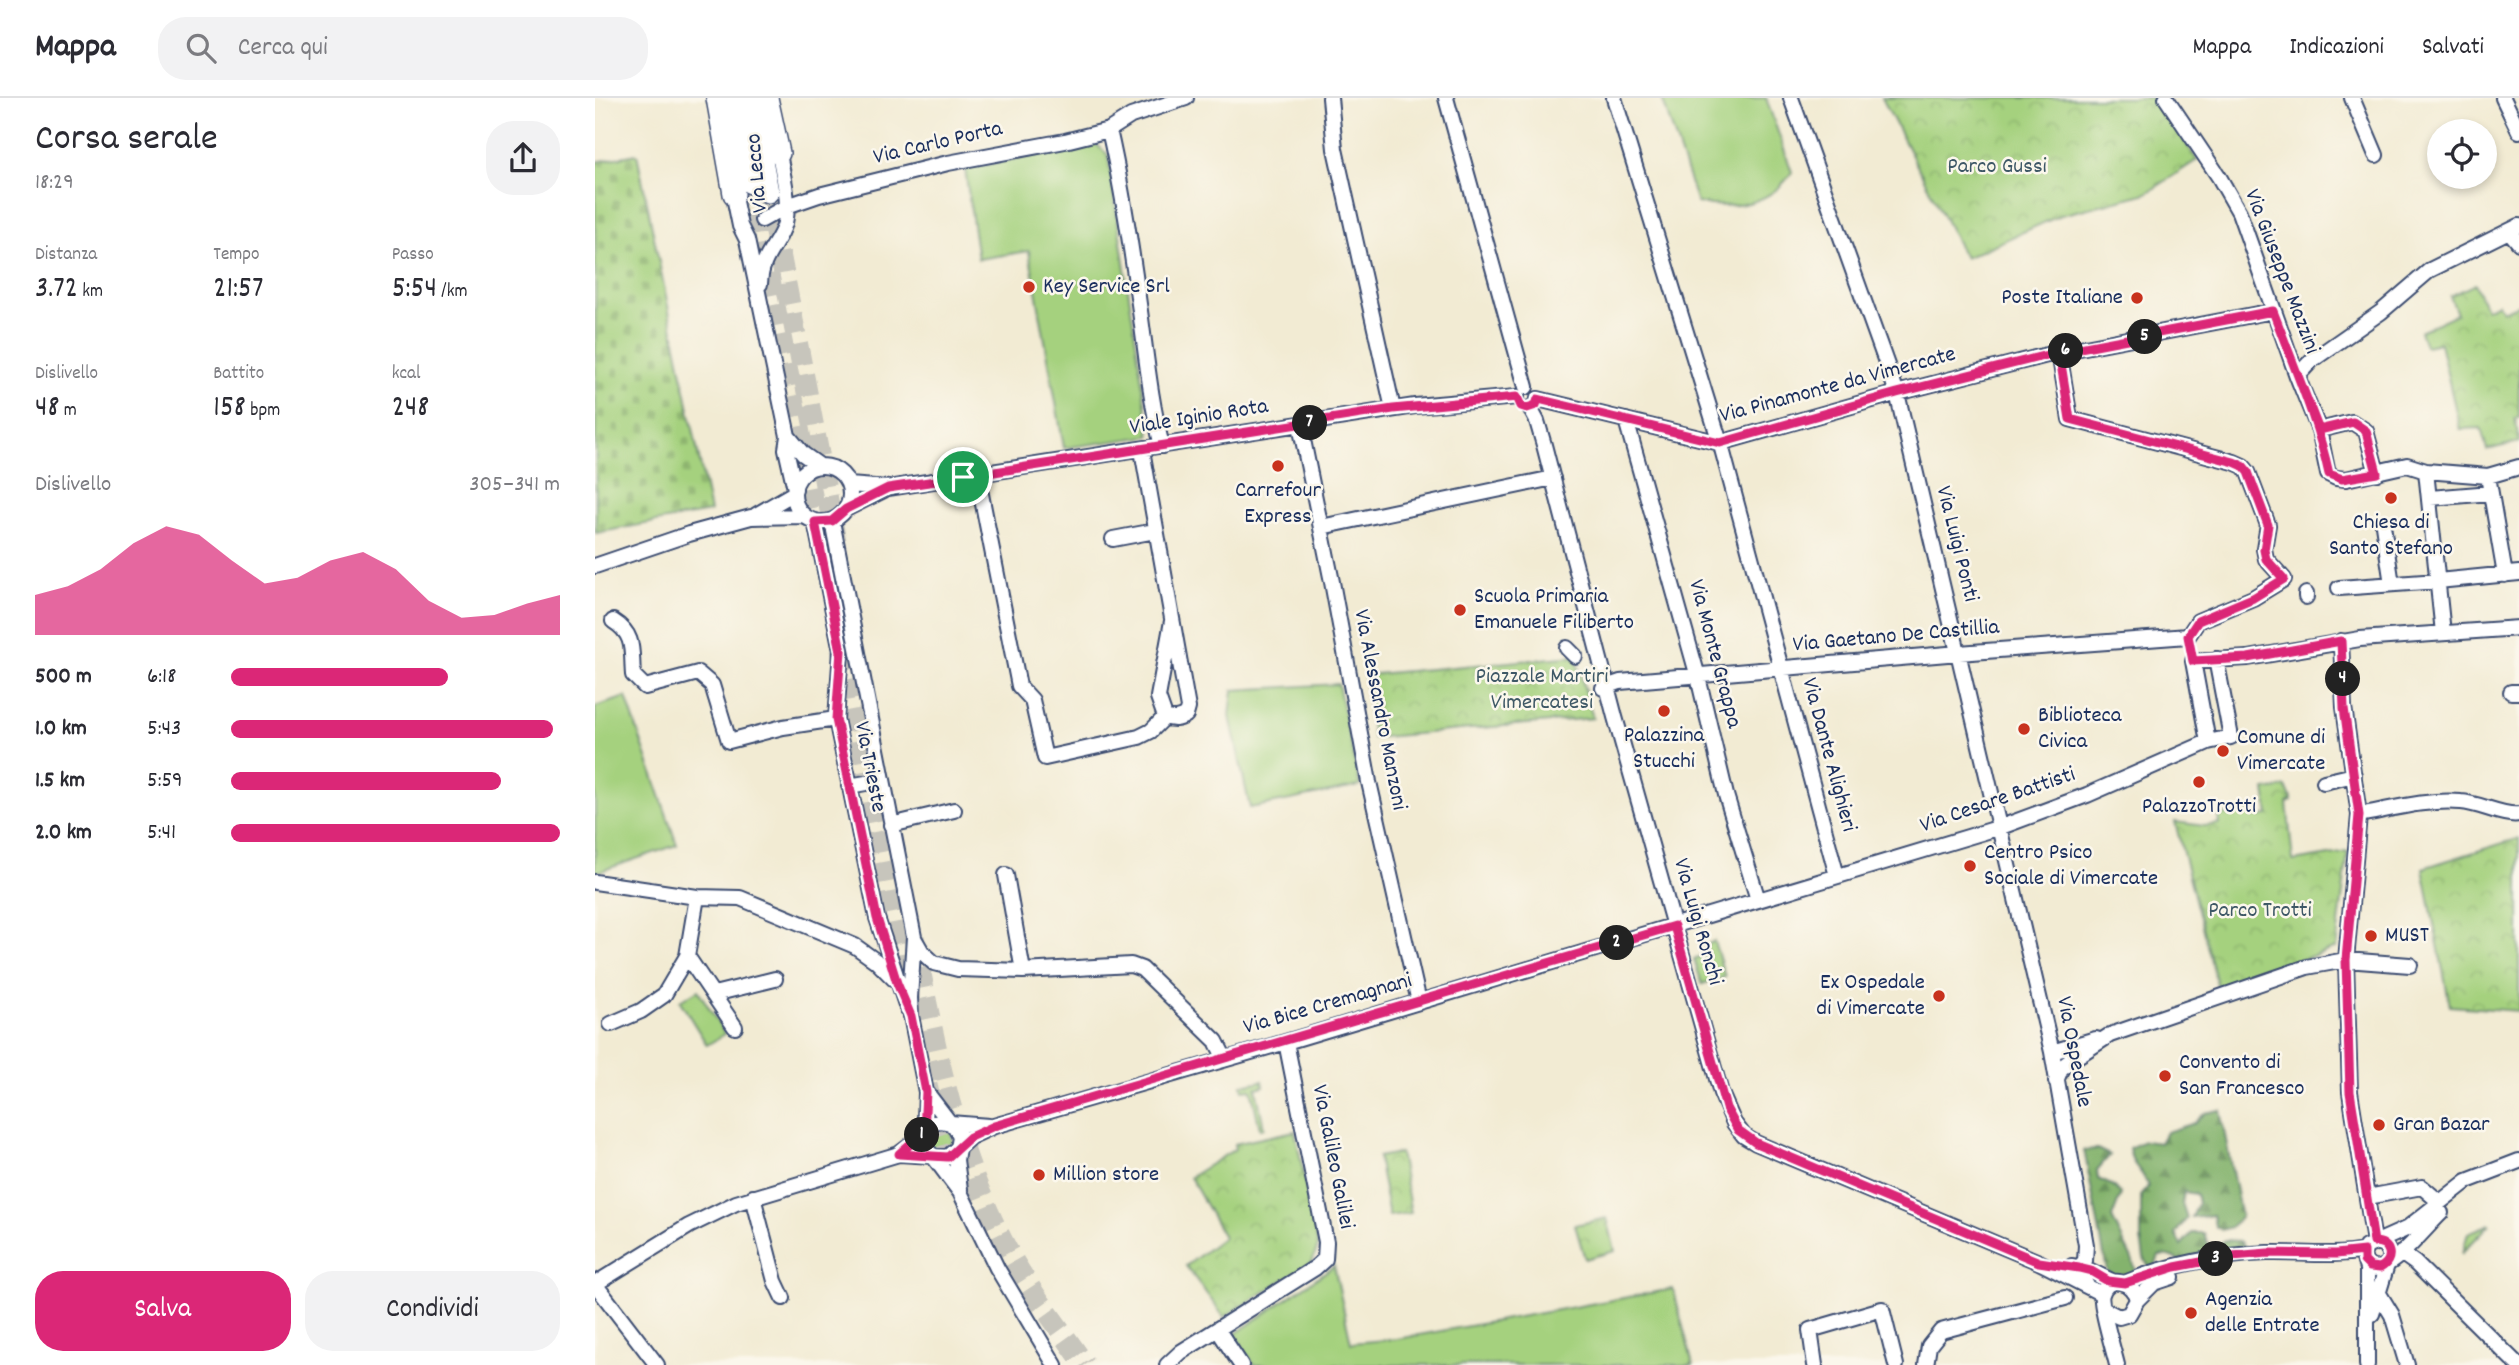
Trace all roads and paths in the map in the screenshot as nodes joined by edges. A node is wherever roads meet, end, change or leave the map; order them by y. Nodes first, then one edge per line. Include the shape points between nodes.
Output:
1 (708, 98) edge
2 (717, 98) edge
3 (734, 98) edge
4 (750, 98) edge
5 (767, 98) edge
6 (774, 98) edge
7 (1186, 98) edge
8 (1330, 98) edge
9 (1446, 98) edge
10 (1614, 98) edge
11 (1791, 98) edge
12 (2166, 98) edge
13 (2352, 98) edge
14 (2503, 98) edge
15 (1109, 130) junction
16 (2519, 131) edge
17 (2376, 155) dead end
18 (780, 160) junction
19 (751, 189) junction
20 (819, 195) junction
21 (787, 206) junction
22 (762, 220) junction
23 (784, 226) junction
24 (2514, 228) edge
25 (747, 240) junction
26 (2519, 243) edge
27 (773, 244) junction
28 (759, 299) junction
29 (2273, 311) junction
30 (2059, 352) junction
31 (2297, 376) junction
32 (1522, 392) junction
33 (1897, 393) junction
34 (1534, 404) junction
35 (1393, 409) junction
36 (1626, 420) junction
37 (1300, 425) junction
38 (2319, 430) junction
39 (788, 436) junction
40 (1720, 443) junction
41 (1162, 446) junction
42 (1142, 450) junction
43 (820, 466) junction
44 (2519, 467) edge
45 (2426, 471) junction
46 (2377, 473) junction
47 (977, 474) junction
48 (2488, 476) junction
49 (1553, 478) junction
50 (849, 485) junction
51 (888, 488) junction
52 (795, 491) junction
53 (2491, 493) junction
54 (2430, 498) junction
55 (846, 509) junction
56 (751, 517) junction
57 (810, 519) junction
58 (832, 521) junction
59 (2383, 525) dead end
60 (1321, 527) junction
61 (1155, 531) junction
62 (1113, 539) dead end
63 (595, 566) edge
64 (2512, 574) edge
65 (2438, 581) junction
66 (2392, 584) junction
67 (2339, 588) dead end
68 (613, 621) dead end
69 (1172, 621) junction
70 (2519, 628) edge
71 (2443, 633) junction
72 (2188, 636) junction
73 (2341, 641) junction
74 (1959, 653) junction
75 (2215, 659) junction
76 (2193, 661) junction
77 (1782, 669) junction
78 (1698, 677) junction
79 (1606, 687) junction
80 (865, 696) junction
81 (838, 700) junction
82 (1165, 717) junction
83 (836, 719) junction
84 (2208, 742) junction
85 (2354, 775) junction
86 (883, 780) junction
87 (2324, 782) dead end
88 (849, 786) junction
89 (954, 810) dead end
90 (2519, 814) edge
91 (2359, 815) junction
92 (891, 825) junction
93 (2001, 827) junction
94 (1006, 875) dead end
95 (1837, 876) junction
96 (595, 882) edge
97 (697, 897) junction
98 (1758, 900) junction
99 (877, 918) junction
100 (1674, 926) junction
101 (914, 937) junction
102 (855, 946) junction
103 (687, 956) junction
104 (2346, 960) junction
105 (2410, 965) dead end
106 (958, 969) junction
107 (1024, 971) junction
108 (911, 972) junction
109 (775, 979) dead end
110 (897, 983) junction
111 (714, 995) junction
112 (1419, 1002) junction
113 (911, 1016) junction
114 (611, 1024) dead end
115 (735, 1027) dead end
116 (2111, 1035) junction
117 (1286, 1042) junction
118 (2052, 1052) junction
119 (1225, 1059) junction
120 (2056, 1081) junction
121 (926, 1092) junction
122 (950, 1123) junction
123 (994, 1126) junction
124 (924, 1132) junction
125 (958, 1148) junction
126 (899, 1154) junction
127 (933, 1156) junction
128 (2516, 1167) edge
129 (960, 1192) junction
130 (2373, 1196) dead end
131 (753, 1198) junction
132 (2435, 1199) dead end
133 (2370, 1249) junction
134 (2401, 1253) junction
135 (2039, 1262) junction
136 (2388, 1263) junction
137 (2079, 1268) junction
138 (2119, 1283) junction
139 (595, 1284) edge
140 (2087, 1284) junction
141 (2378, 1292) junction
142 (2102, 1294) junction
143 (783, 1298) dead end
144 (2065, 1298) dead end
145 (2137, 1300) junction
146 (2105, 1310) junction
147 (2129, 1314) junction
148 (2368, 1329) junction
149 (1218, 1330) junction
150 (2116, 1364) edge
151 (657, 1365) edge
152 (1055, 1365) edge
153 (1167, 1365) edge
154 (1241, 1365) edge
155 (1815, 1365) edge
156 (1896, 1365) edge
157 (1926, 1365) edge
158 (2367, 1365) edge
159 (2407, 1365) edge
160 (2518, 1365) edge

1 - 19 street, Via Lecco
2 - 19 highway
3 - 19 highway
4 - 19 highway
5 - 18 highway
6 - 18 street, Via Lecco
7 - 15 street, Via Carlo Porta via 1131,116
8 - 35 street via 1335,149
9 - 32 street
10 - 40 street, Via Dante Alighieri
11 - 33 street, Via Luigi Ponti
12 - 29 street, Via Giuseppe Mazzini via 2239,212
13 - 17 street
14 - 16 street
15 - 20 street, Via Carlo Porta
15 - 41 street
18 - 20 street via 796,190
18 - 21 street, Via Lecco
19 - 25 street, Via Lecco via 740,226
20 - 21 street, Via Carlo Porta
20 - 23 street, Via Carlo Porta
21 - 22 street, Via Carlo Porta
21 - 23 street, Via Lecco
22 - 25 street, Via Lecco
22 - 27 street, Via Lecco via 774,227
23 - 27 street, Via Lecco
24 - 26 street
24 - 31 street via 2430,270
25 - 27 street, Via Lecco via 762,249
25 - 28 street, Via Lecco
27 - 28 street, Via Lecco via 761,271
28 - 39 street, Via Lecco
29 - 30 street, Via Pinamonte da Vimercate
29 - 31 street, Via Giuseppe Mazzini
30 - 33 street, Via Pinamonte da Vimercate
30 - 72 street via 2070,419 2234,462 2248,472 2268,525 2266,559 2284,579 2198,621
31 - 38 street, Via Giuseppe Mazzini
32 - 34 street via 1535,390
32 - 35 street, Viale Iginio Rota
33 - 40 street, Via Pinamonte da Vimercate
33 - 74 street, Via Luigi Ponti
34 - 36 street, Via Pinamonte da Vimercate
34 - 49 street, Via Luigi Ronchi
35 - 37 street, Viale Iginio Rota
36 - 40 street, Via Pinamonte da Vimercate
36 - 78 street, Via Monte Grappa
37 - 41 street, Viale Iginio Rota
37 - 60 street, Via Alessandro Manzoni
38 - 46 street via 2353,422 2366,431
38 - 46 street, Via Giuseppe Mazzini via 2329,474 2342,479
39 - 43 street
39 - 52 street, Via Lecco via 786,449
40 - 77 street, Via Dante Alighieri
41 - 42 street, Viale Iginio Rota
42 - 47 street, Viale Iginio Rota
42 - 61 street
43 - 50 street via 839,471
43 - 52 street via 805,473
44 - 48 street
45 - 46 street via 2407,465
45 - 48 street
45 - 54 street
47 - 51 street, Viale Iginio Rota
47 - 82 street via 1019,686 1032,700 1045,758 1139,737
48 - 53 street
49 - 60 street
49 - 79 street, Via Luigi Ronchi
50 - 51 street, Viale Iginio Rota
50 - 55 street
51 - 55 street, Viale Iginio Rota
52 - 56 street
52 - 57 street, Via Trieste via 795,501
53 - 54 street
53 - 64 street
54 - 65 street
55 - 58 street
56 - 57 street
56 - 63 street
57 - 58 street
57 - 81 street, Via Trieste via 841,651
58 - 80 street, Via Trieste
59 - 66 street
60 - 112 street, Via Alessandro Manzoni via 1369,782
61 - 62 street
61 - 69 street
64 - 65 street
65 - 66 street
65 - 71 street
66 - 67 street
68 - 83 street via 625,628 633,676 645,687 698,673 712,685 729,741
69 - 82 street via 1158,697
69 - 82 street via 1188,708 1179,719
70 - 71 street
71 - 73 street
72 - 74 street, Via Gaetano De Castillia
72 - 76 street
73 - 75 street via 2248,658
73 - 85 street
74 - 77 street, Via Gaetano De Castillia
74 - 93 street, Via Luigi Ponti
75 - 76 street
75 - 84 street, Via Cesare Battisti via 2231,737
76 - 84 street
77 - 78 street, Via Gaetano De Castillia
77 - 95 street, Via Dante Alighieri
78 - 79 street, Via Gaetano De Castillia
78 - 98 street, Via Monte Grappa via 1726,795
79 - 100 street, Via Luigi Ronchi
80 - 81 street
80 - 86 street, Via Trieste
81 - 83 street, Via Trieste
83 - 88 street, Via Trieste
84 - 93 street, Via Cesare Battisti
85 - 87 street
85 - 91 street
86 - 88 street
86 - 92 street, Via Trieste
88 - 99 street, Via Trieste
89 - 92 street
90 - 91 street via 2444,801
91 - 104 street
92 - 101 street, Via Trieste
93 - 95 street, Via Cesare Battisti
93 - 118 street, Via Ospedale
94 - 107 street
95 - 98 street, Via Cesare Battisti
96 - 97 street
97 - 102 street via 740,898
97 - 103 street
98 - 100 street, Via Bice Cremagnani
99 - 102 street via 874,940
99 - 110 street, Via Trieste
100 - 112 street, Via Bice Cremagnani
100 - 135 street, Via Luigi Ronchi via 1726,1108 1744,1136
101 - 106 street via 934,963
101 - 108 street, Via Trieste
102 - 110 street
103 - 111 street
103 - 114 street via 664,995
104 - 105 street
104 - 116 street via 2307,967
104 - 133 street via 2350,1092
106 - 107 street
106 - 108 street
107 - 119 street via 1131,965 1142,969 1216,1041
108 - 113 street, Via Trieste
109 - 111 street
110 - 113 street, Via Trieste
111 - 115 street
112 - 117 street, Via Bice Cremagnani
113 - 121 street, Via Trieste
116 - 118 street
116 - 120 street via 2067,1063
117 - 119 street, Via Bice Cremagnani
117 - 149 street, Via Galileo Galilei via 1326,1255 1319,1265
118 - 120 street, Via Ospedale
119 - 123 street, Via Bice Cremagnani
120 - 137 street, Via Ospedale via 2086,1245 2085,1261
121 - 122 street, Via Trieste
121 - 124 street, Via Trieste
122 - 123 street, Via Bice Cremagnani
122 - 124 street via 934,1122
122 - 125 street via 959,1135
123 - 125 street, Via Bice Cremagnani
124 - 126 street
124 - 127 street via 924,1147
125 - 127 street via 948,1157
125 - 129 street
126 - 127 street
126 - 131 street
127 - 129 street
128 - 133 street via 2494,1168 2457,1186 2429,1213
128 - 134 street via 2461,1193
129 - 152 street via 997,1268
130 - 132 street via 2422,1187
131 - 139 street via 689,1226
131 - 143 street
133 - 136 street via 2388,1248
133 - 136 street via 2375,1269
133 - 138 street via 2232,1256
133 - 145 street via 2164,1279
133 - 148 street
134 - 136 street
134 - 160 street
135 - 137 street, Via Luigi Ronchi
135 - 140 street, Via Luigi Ronchi
136 - 141 street
137 - 138 street, Via Luigi Ronchi
137 - 140 street
138 - 142 street
138 - 145 street via 2134,1290
139 - 151 street
140 - 142 street, Via Luigi Ronchi
141 - 148 street
141 - 159 street via 2392,1315
142 - 146 street
144 - 157 street via 1941,1331 1929,1346
145 - 147 street
146 - 147 street via 2119,1317
146 - 150 street
147 - 150 street via 2119,1332
148 - 158 street
149 - 153 street, Via Galileo Galilei
149 - 154 street
155 - 156 street via 1811,1330 1882,1308

